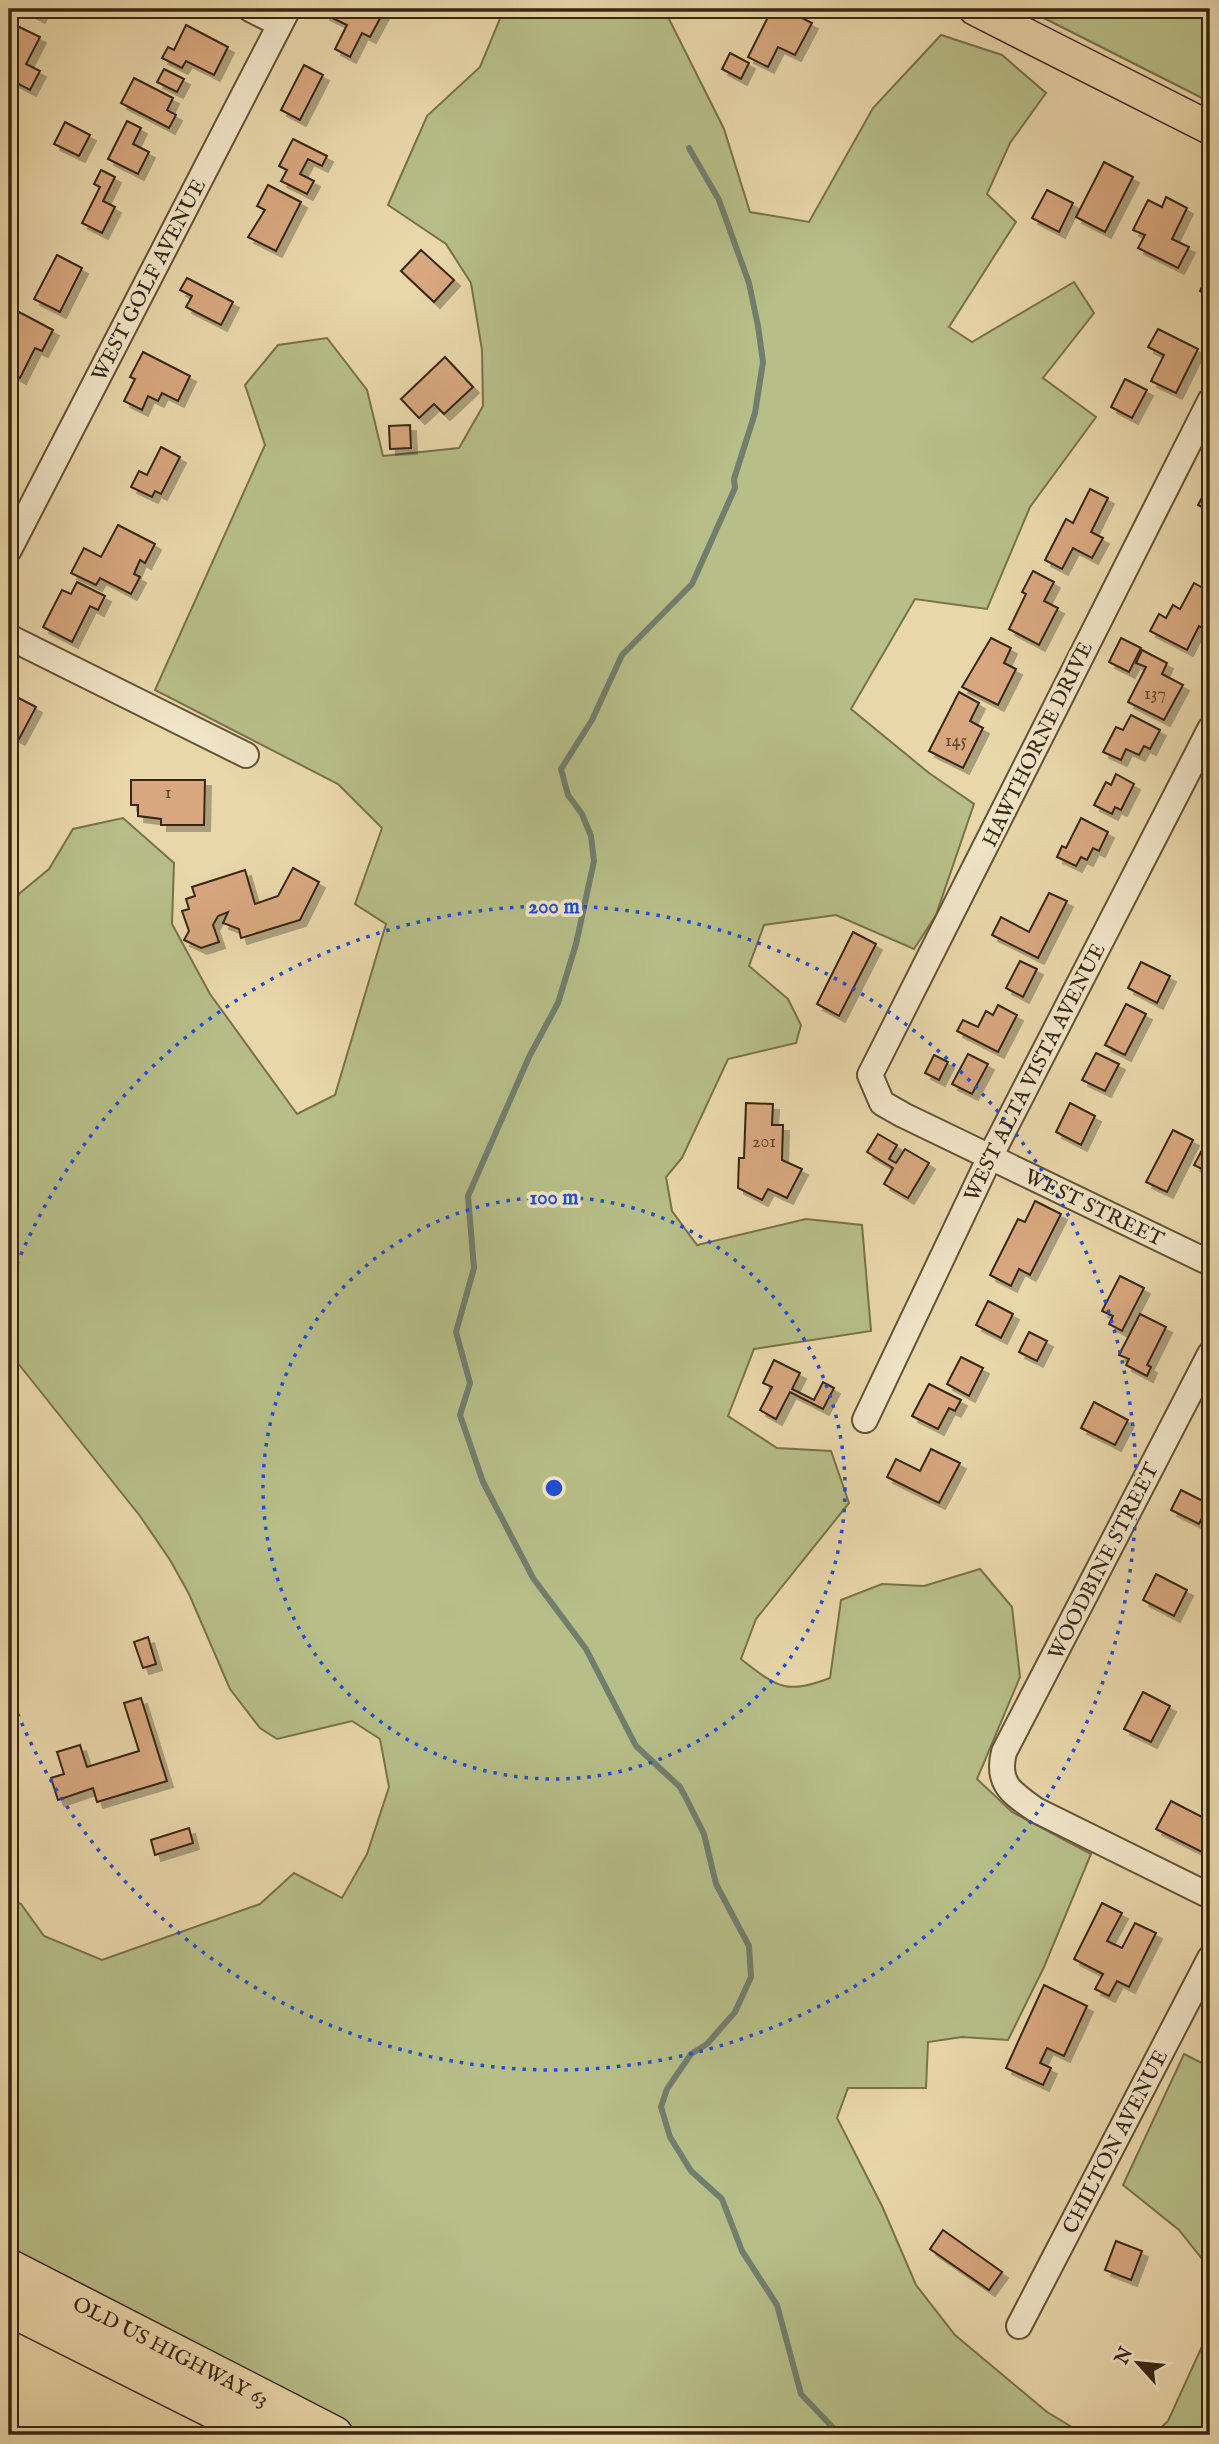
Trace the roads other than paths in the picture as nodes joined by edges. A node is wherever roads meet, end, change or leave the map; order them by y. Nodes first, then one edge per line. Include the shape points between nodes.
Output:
1 (250, 9) edge
2 (975, 9) edge
3 (284, 16) edge
4 (1210, 128) edge
5 (1210, 401) edge
6 (9, 550) edge
7 (9, 637) edge
8 (1210, 729) edge
9 (246, 755) dead end
10 (873, 1087) joint
11 (990, 1157) junction
12 (1210, 1264) edge
13 (1210, 1354) edge
14 (864, 1420) dead end
15 (1210, 1896) edge
16 (1210, 1958) edge
17 (9, 2268) edge
18 (9, 2307) edge
19 (1020, 2326) dead end
20 (264, 2435) edge
21 (334, 2435) edge

1 - 3 street
2 - 4 main road
3 - 6 street, WEST GOLF AVENUE
5 - 10 street, HAWTHORNE DRIVE via 870,1075
7 - 9 street
8 - 11 street, WEST ALTA VISTA AVENUE
10 - 11 street, WEST STREET via 882,1103
11 - 12 street, WEST STREET
11 - 14 street, WEST ALTA VISTA AVENUE
13 - 15 street, WOODBINE STREET via 1004,1752 1000,1770 1010,1792 1036,1810
16 - 19 street, CHILTON AVENUE
17 - 21 highway, OLD US HIGHWAY 63
18 - 20 highway

